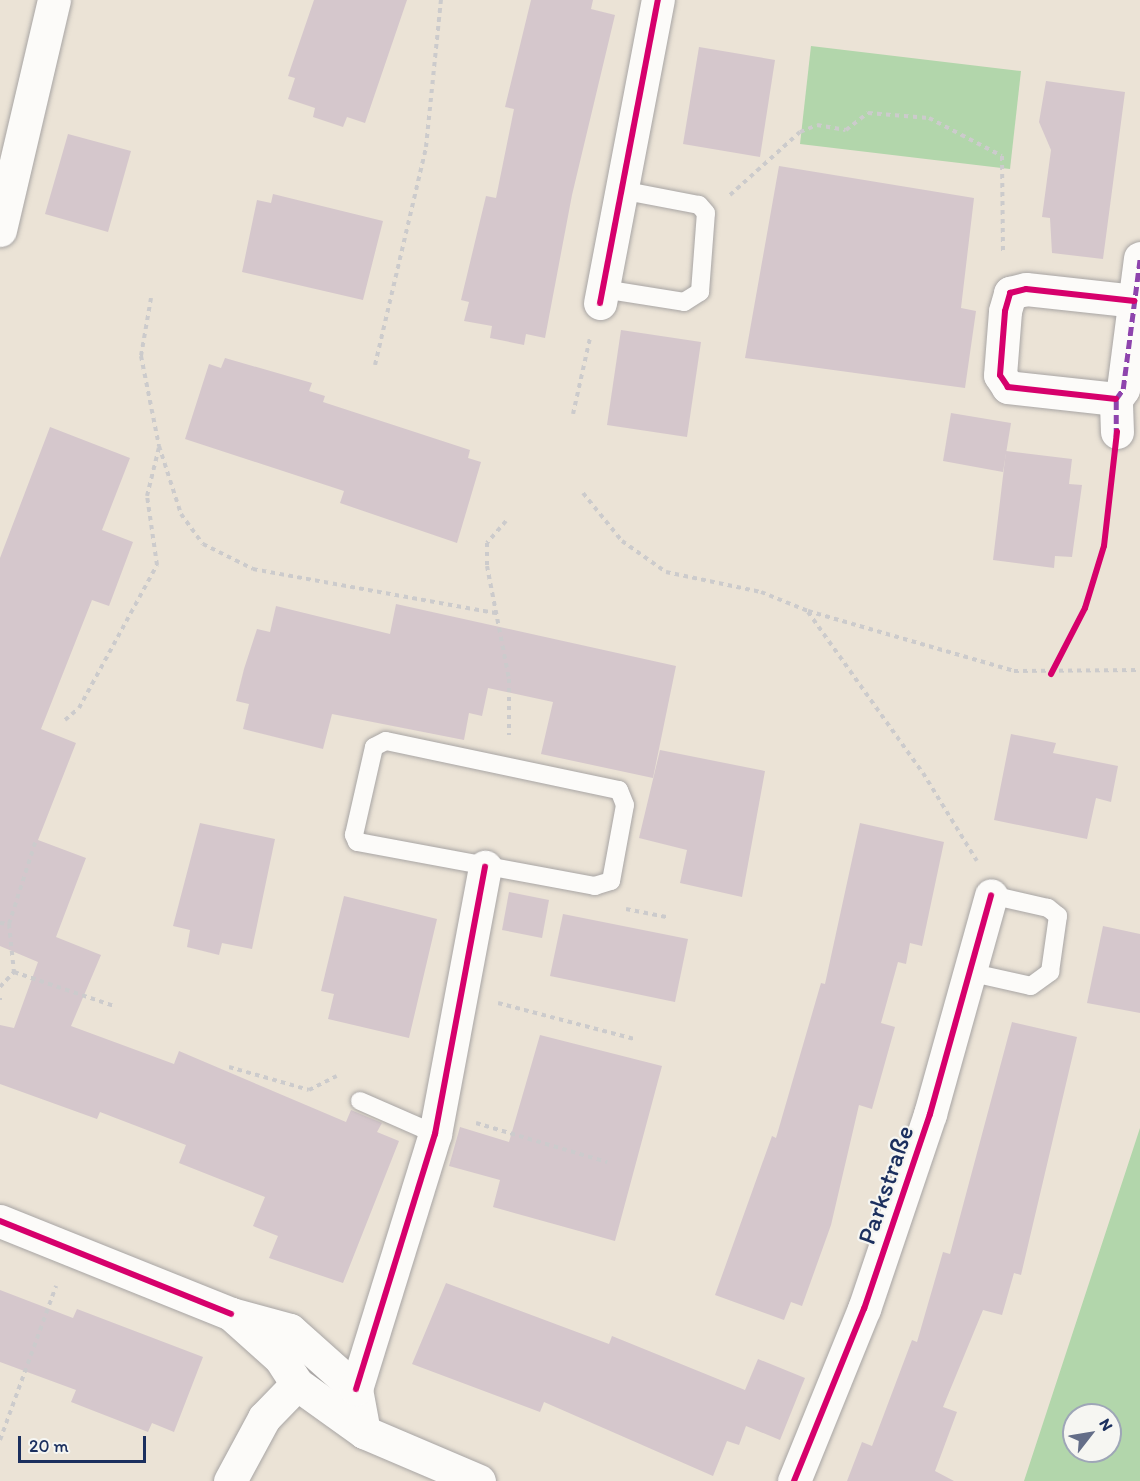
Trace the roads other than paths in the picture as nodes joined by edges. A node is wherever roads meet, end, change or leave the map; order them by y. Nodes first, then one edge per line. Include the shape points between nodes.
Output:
1 (54, 0) edge
2 (658, 0) edge
3 (621, 190) junction
4 (0, 230) edge
5 (1140, 258) edge
6 (601, 296) joint
7 (1134, 301) junction
8 (1116, 399) junction
9 (1117, 432) dead end
10 (485, 867) junction
11 (991, 895) joint
12 (973, 973) junction
13 (360, 1101) dead end
14 (435, 1134) junction
15 (0, 1221) edge
16 (231, 1314) junction
17 (297, 1384) junction
18 (356, 1389) junction
19 (364, 1432) junction
20 (230, 1481) edge
21 (479, 1481) edge
22 (794, 1481) edge

1 - 4 street
2 - 3 street
3 - 6 street
3 - 6 lane via 699,205 706,213 700,292 684,302
5 - 7 street
7 - 8 street via 1123,388
7 - 8 street via 1026,289 1010,293 1000,375 1008,387
8 - 9 street
10 - 10 lane via 357,842 354,835 374,747 386,741 619,790 625,805 611,881 595,886
10 - 14 street
11 - 12 street, Parkstraße
11 - 12 lane via 1048,908 1058,916 1050,972 1031,986
12 - 22 street, Parkstraße via 864,1310
13 - 14 lane
14 - 18 street
15 - 16 street
16 - 17 street via 280,1358
16 - 18 street via 290,1330
17 - 19 street
17 - 20 street via 264,1418
18 - 19 street
19 - 21 street

